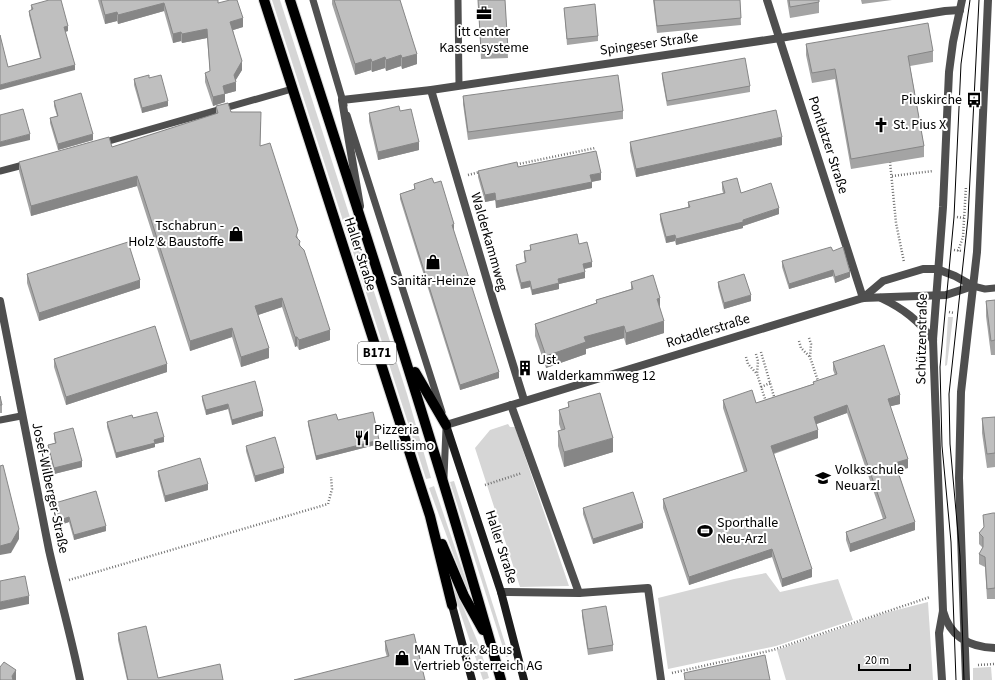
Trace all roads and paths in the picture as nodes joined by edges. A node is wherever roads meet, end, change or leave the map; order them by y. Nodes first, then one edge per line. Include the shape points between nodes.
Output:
1 (264, 0) edge
2 (290, 0) edge
3 (313, 0) edge
4 (458, 0) edge
5 (767, 0) edge
6 (962, 0) edge
7 (988, 0) edge
8 (960, 10) junction
9 (780, 38) junction
10 (459, 85) junction
11 (292, 89) junction
12 (431, 90) junction
13 (342, 100) junction
14 (95, 145) edge
15 (595, 148) dead end
16 (34, 162) edge
17 (890, 162) edge
18 (511, 166) edge
19 (934, 170) dead end
20 (488, 171) edge
21 (0, 172) edge
22 (892, 176) junction
23 (457, 177) junction
24 (966, 178) dead end
25 (957, 217) dead end
26 (964, 218) junction
27 (364, 226) junction
28 (954, 250) dead end
29 (958, 251) junction
30 (962, 251) dead end
31 (904, 263) dead end
32 (938, 269) junction
33 (973, 286) junction
34 (995, 288) edge
35 (935, 296) junction
36 (878, 297) junction
37 (863, 298) junction
38 (0, 301) edge
39 (949, 312) dead end
40 (954, 313) dead end
41 (809, 338) dead end
42 (933, 340) junction
43 (799, 341) dead end
44 (761, 352) dead end
45 (756, 354) dead end
46 (746, 357) dead end
47 (810, 357) junction
48 (407, 358) junction
49 (757, 374) junction
50 (770, 383) junction
51 (761, 387) junction
52 (820, 388) edge
53 (524, 400) junction
54 (511, 404) junction
55 (777, 404) edge
56 (768, 407) edge
57 (21, 416) junction
58 (0, 420) edge
59 (446, 425) junction
60 (534, 469) junction
61 (331, 477) dead end
62 (444, 479) junction
63 (485, 485) dead end
64 (430, 516) junction
65 (57, 583) junction
66 (501, 592) junction
67 (579, 593) junction
68 (930, 597) dead end
69 (452, 605) joint
70 (943, 611) junction
71 (964, 642) junction
72 (492, 646) junction
73 (995, 648) edge
74 (995, 664) edge
75 (972, 665) dead end
76 (660, 678) edge
77 (80, 680) edge
78 (472, 680) edge
79 (501, 680) edge
80 (524, 680) edge
81 (942, 680) edge
82 (966, 680) edge

1 - 11 main road, Haller Straße / B171
2 - 27 main road, Haller Straße / B171
3 - 13 lane
4 - 10 lane
5 - 9 street, Pontlatzer Straße
6 - 8 street, Schützenstraße
7 - 33 street via 977,252
8 - 9 street, Spingeser Straße
8 - 32 street, Schützenstraße via 949,72
9 - 10 street, Spingeser Straße
9 - 37 street, Pontlatzer Straße
10 - 12 street, Spingeser Straße
11 - 14 lane
11 - 64 main road, Haller Straße / B171
12 - 13 street, Spingeser Straße
12 - 23 street, Walderkammweg
13 - 27 street, Haller Straße
13 - 59 lane, Haller Straße
15 - 18 path
16 - 21 lane
17 - 22 path
19 - 22 path
20 - 23 path
22 - 31 path via 896,223
23 - 53 street, Walderkammweg
24 - 26 path
25 - 26 path
26 - 29 path via 963,236
27 - 48 main road, Haller Straße / B171
28 - 29 path
29 - 30 path
32 - 33 street, Rotadlerstraße
32 - 35 street, Schützenstraße
32 - 37 street, Rotadlerstraße via 916,270 883,281
33 - 34 lane
33 - 35 street, Rotadlerstraße via 953,294
33 - 71 street via 962,370 959,440
35 - 36 street, Rotadlerstraße
35 - 42 street, Schützenstraße
36 - 37 street, Rotadlerstraße
36 - 42 street via 909,313
37 - 53 street, Rotadlerstraße
38 - 57 street, Josef-Wilberger-Straße via 19,392
39 - 40 path
41 - 47 path
42 - 70 street, Schützenstraße
43 - 47 path via 801,348
44 - 50 path
45 - 49 path
46 - 49 path via 748,364
47 - 52 path
48 - 59 main road
48 - 62 main road, Haller Straße / B171
49 - 51 path
50 - 51 path
50 - 55 path
51 - 56 path
53 - 54 street, Rotadlerstraße
54 - 59 street, Rotadlerstraße
54 - 60 street
57 - 58 lane
57 - 65 street, Josef-Wilberger-Straße
59 - 62 lane, Haller Straße
59 - 66 main road, Haller Straße
60 - 63 path
60 - 67 street
61 - 65 path via 332,489 328,504
62 - 72 main road, Haller Straße / B171
64 - 69 main road, Haller Straße / B171
64 - 72 main road, Haller Straße / B171 via 464,596
65 - 77 street, Josef-Wilberger-Straße
66 - 67 street
66 - 80 main road, Haller Straße
67 - 76 street via 648,588
68 - 76 path via 773,650
69 - 78 main road, Haller Straße / B171
70 - 71 street via 949,627
70 - 81 street, Schützenstraße via 939,633
71 - 73 street via 979,647
71 - 82 street
72 - 79 main road, Haller Straße / B171
74 - 75 path

